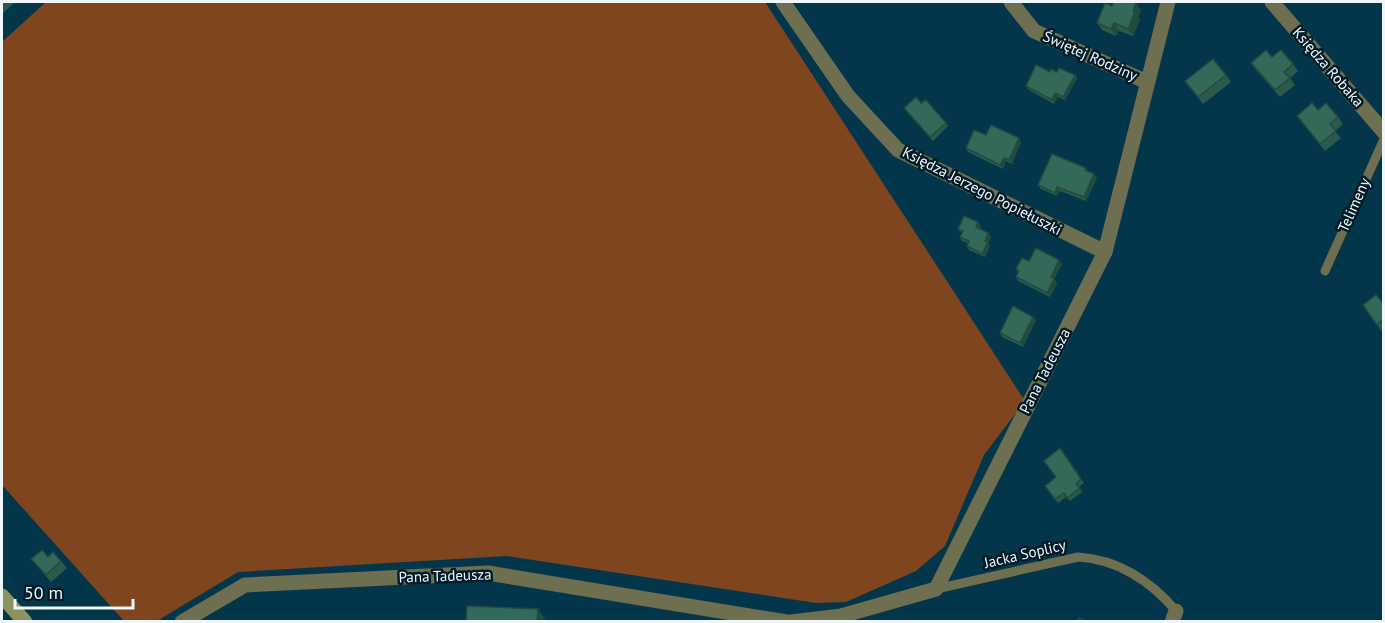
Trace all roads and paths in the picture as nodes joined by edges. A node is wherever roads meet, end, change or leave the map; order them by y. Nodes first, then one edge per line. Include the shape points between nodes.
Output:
1 (783, 2) edge
2 (1011, 2) edge
3 (1168, 2) edge
4 (1272, 2) edge
5 (1147, 82) junction
6 (1383, 132) edge
7 (1383, 139) edge
8 (1105, 252) junction
9 (1324, 271) dead end
10 (936, 589) junction
11 (2, 596) edge
12 (1174, 616) edge
13 (25, 621) edge
14 (182, 621) edge
15 (787, 621) edge

1 - 8 street, Księdza Jerzego Popiełuszki via 848,96 898,150
2 - 5 street, Świętej Rodziny via 1034,31
3 - 5 street, Pana Tadeusza
4 - 6 street, Księdza Robaka
5 - 8 street, Pana Tadeusza
7 - 9 lane, Telimeny
8 - 10 street, Pana Tadeusza
10 - 12 lane, Jacka Soplicy via 1078,557 1094,558 1129,570 1161,592
10 - 15 street, Pana Tadeusza via 841,616
11 - 13 main road
14 - 15 street, Pana Tadeusza via 245,585 488,573

